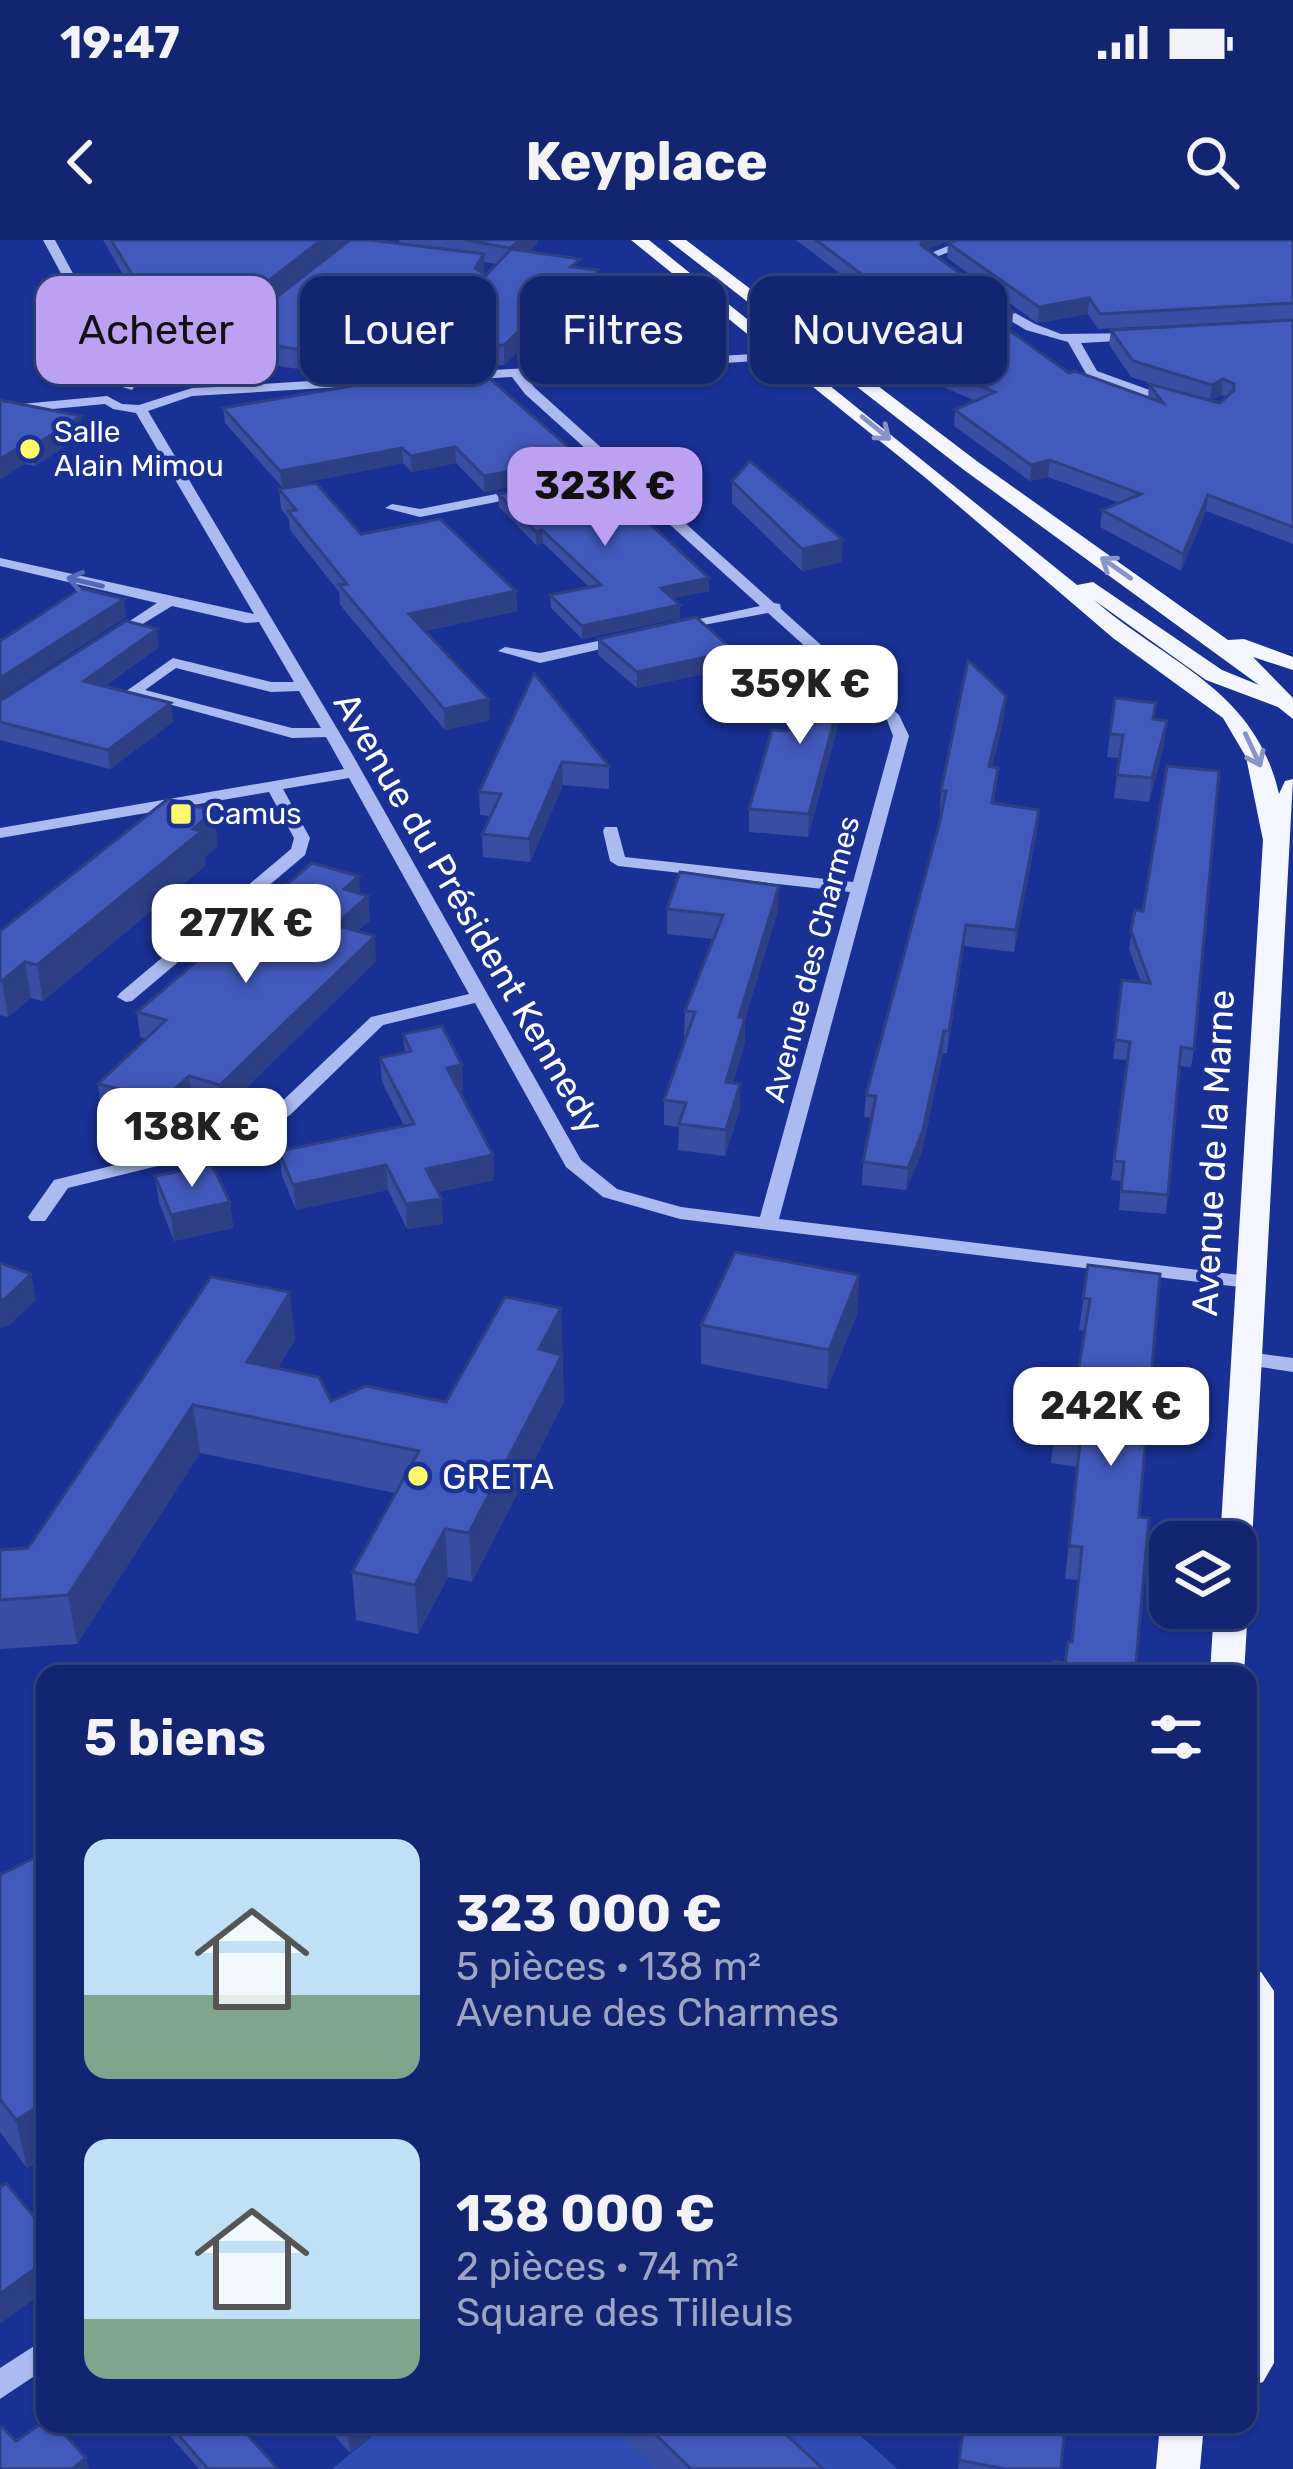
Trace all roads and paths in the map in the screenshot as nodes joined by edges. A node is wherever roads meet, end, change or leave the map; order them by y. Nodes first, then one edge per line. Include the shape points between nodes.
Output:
1 (49, 240) edge
2 (639, 240) edge
3 (676, 240) edge
4 (974, 240) edge
5 (953, 276) edge
6 (1007, 314) edge
7 (750, 328) edge
8 (1156, 335) edge
9 (1073, 340) junction
10 (750, 358) edge
11 (516, 373) junction
12 (496, 374) edge
13 (222, 384) edge
14 (317, 384) edge
15 (820, 384) edge
16 (128, 387) junction
17 (226, 389) junction
18 (169, 396) junction
19 (107, 400) junction
20 (1192, 406) edge
21 (140, 409) junction
22 (0, 410) edge
23 (622, 474) junction
24 (600, 478) edge
25 (533, 491) edge
26 (392, 508) dead end
27 (1035, 555) junction
28 (0, 562) edge
29 (170, 601) junction
30 (775, 607) junction
31 (262, 617) junction
32 (658, 632) edge
33 (1211, 636) junction
34 (634, 638) edge
35 (95, 650) edge
36 (505, 651) dead end
37 (1293, 664) edge
38 (302, 686) junction
39 (1285, 700) edge
40 (1231, 713) junction
41 (330, 732) junction
42 (354, 772) junction
43 (273, 785) junction
44 (1293, 786) edge
45 (611, 831) dead end
46 (0, 833) edge
47 (1275, 840) junction
48 (861, 888) junction
49 (126, 997) dead end
50 (478, 997) junction
51 (38, 1217) dead end
52 (768, 1222) junction
53 (1248, 1282) junction
54 (1248, 1359) junction
55 (1293, 1365) edge
56 (1237, 1521) edge
57 (1230, 1629) edge
58 (1228, 1665) edge
59 (36, 2359) edge
60 (0, 2385) edge
61 (1181, 2433) edge
62 (1178, 2469) edge

1 - 16 street
2 - 7 main road
33 -> 3 main road via 971,466
4 - 5 street via 929,256
6 - 9 street via 1036,333
8 - 9 street
9 - 20 street via 1092,374
10 - 11 street
11 - 12 street
11 - 23 street, Avenue des Charmes
13 - 17 street
14 - 17 street
15 -> 27 main road
16 - 18 street
16 - 19 street
17 - 18 street
18 - 21 street
19 - 21 street
19 - 22 street
21 - 31 street, Avenue du Président Kennedy
23 - 24 street
23 - 30 street, Avenue des Charmes
25 - 26 street via 420,513
27 - 39 main road via 1214,675
27 - 40 main road via 1109,625
29 -> 28 street
29 - 31 street
29 - 35 street
30 - 32 street
30 - 48 street, Avenue des Charmes via 894,718 901,736
31 - 38 street, Avenue du Président Kennedy
33 - 37 main road
33 - 39 main road
34 - 36 street via 540,658
38 - 41 street, Avenue du Président Kennedy
38 - 41 street via 272,687 173,663 134,692 292,733
39 - 40 main road
40 -> 47 main road, Avenue de la Marne via 1259,759
41 - 42 street, Avenue du Président Kennedy
42 - 43 street
42 - 50 street, Avenue du Président Kennedy
43 - 46 street
43 - 49 street via 302,838 299,851
44 - 47 main road, Avenue de la Marne
45 - 48 street via 618,861
47 - 53 main road, Avenue de la Marne
48 - 52 street, Avenue des Charmes
50 - 51 street via 376,1021 244,1138 61,1184
50 - 52 street, Avenue du Président Kennedy via 573,1163 610,1192 680,1213
52 - 53 street, Avenue du Président Kennedy
53 - 54 main road, Avenue de la Marne
54 - 55 street
54 - 56 main road, Avenue de la Marne
57 - 58 main road
59 - 60 street
61 - 62 main road

